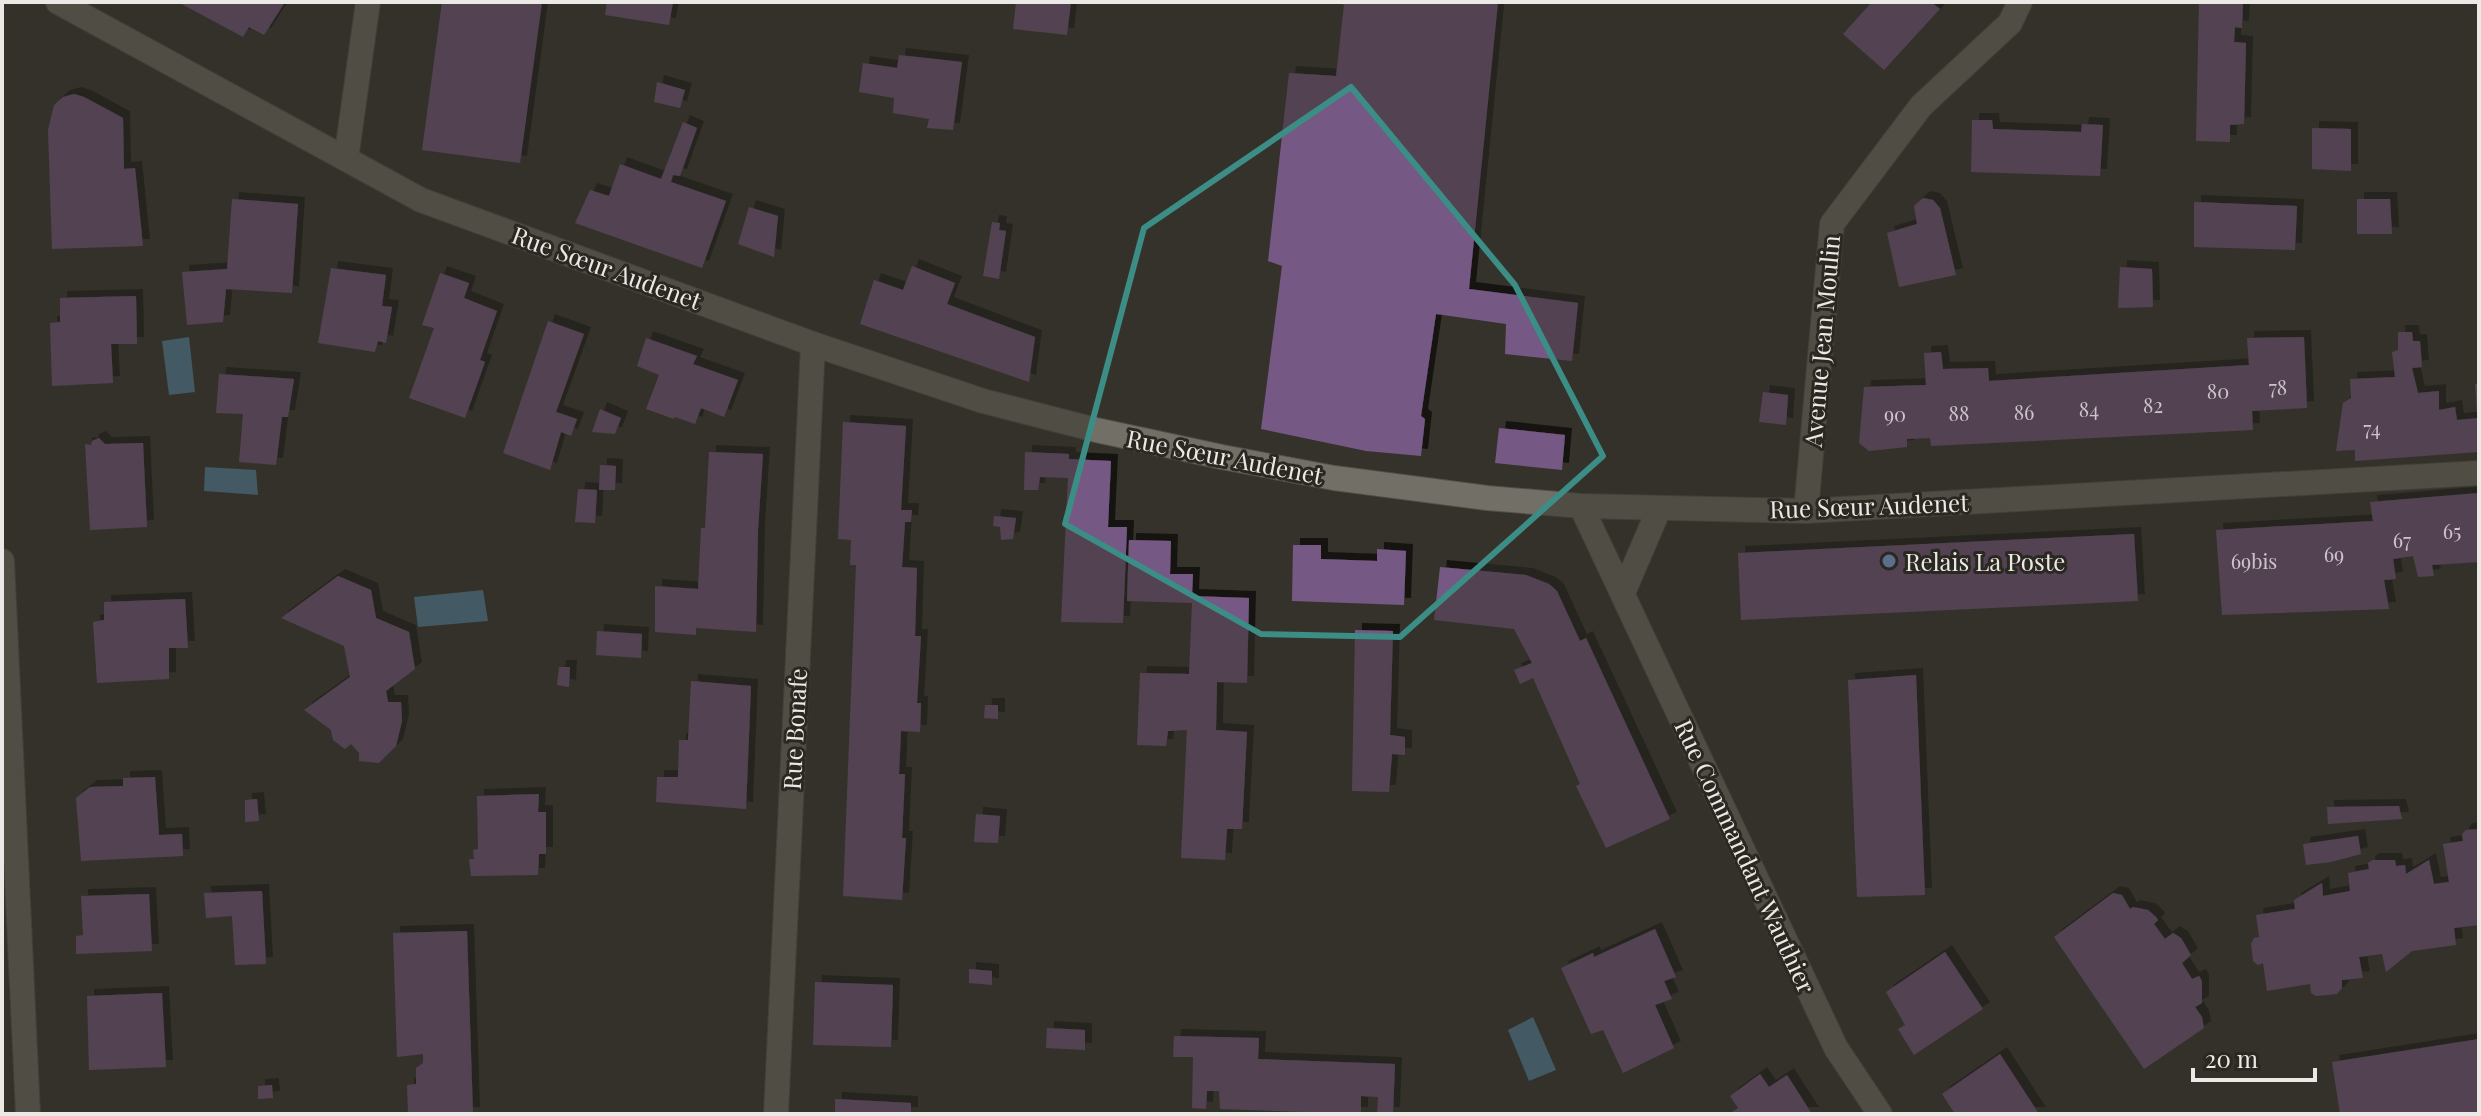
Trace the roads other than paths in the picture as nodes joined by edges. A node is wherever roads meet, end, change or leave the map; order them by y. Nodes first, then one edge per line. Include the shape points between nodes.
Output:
1 (58, 2) edge
2 (368, 2) edge
3 (2020, 2) edge
4 (346, 159) junction
5 (813, 344) junction
6 (2479, 473) edge
7 (1581, 506) junction
8 (1659, 509) junction
9 (1806, 511) junction
10 (2, 561) edge
11 (1623, 593) junction
12 (28, 1114) edge
13 (776, 1114) edge
14 (1880, 1114) edge

1 - 4 street, Rue Sœur Audenet
2 - 4 street
3 - 9 street, Avenue Jean Moulin via 2010,23 1921,106 1832,224
4 - 5 street, Rue Sœur Audenet via 421,200
5 - 7 street, Rue Sœur Audenet via 983,401 1222,457 1334,478
5 - 13 street, Rue Bonafe
6 - 9 street, Rue Sœur Audenet
7 - 8 street, Rue Sœur Audenet
7 - 11 street, Rue Commandant Wauthier
8 - 9 street, Rue Sœur Audenet
8 - 11 street
10 - 12 street
11 - 14 street, Rue Commandant Wauthier via 1836,1048

